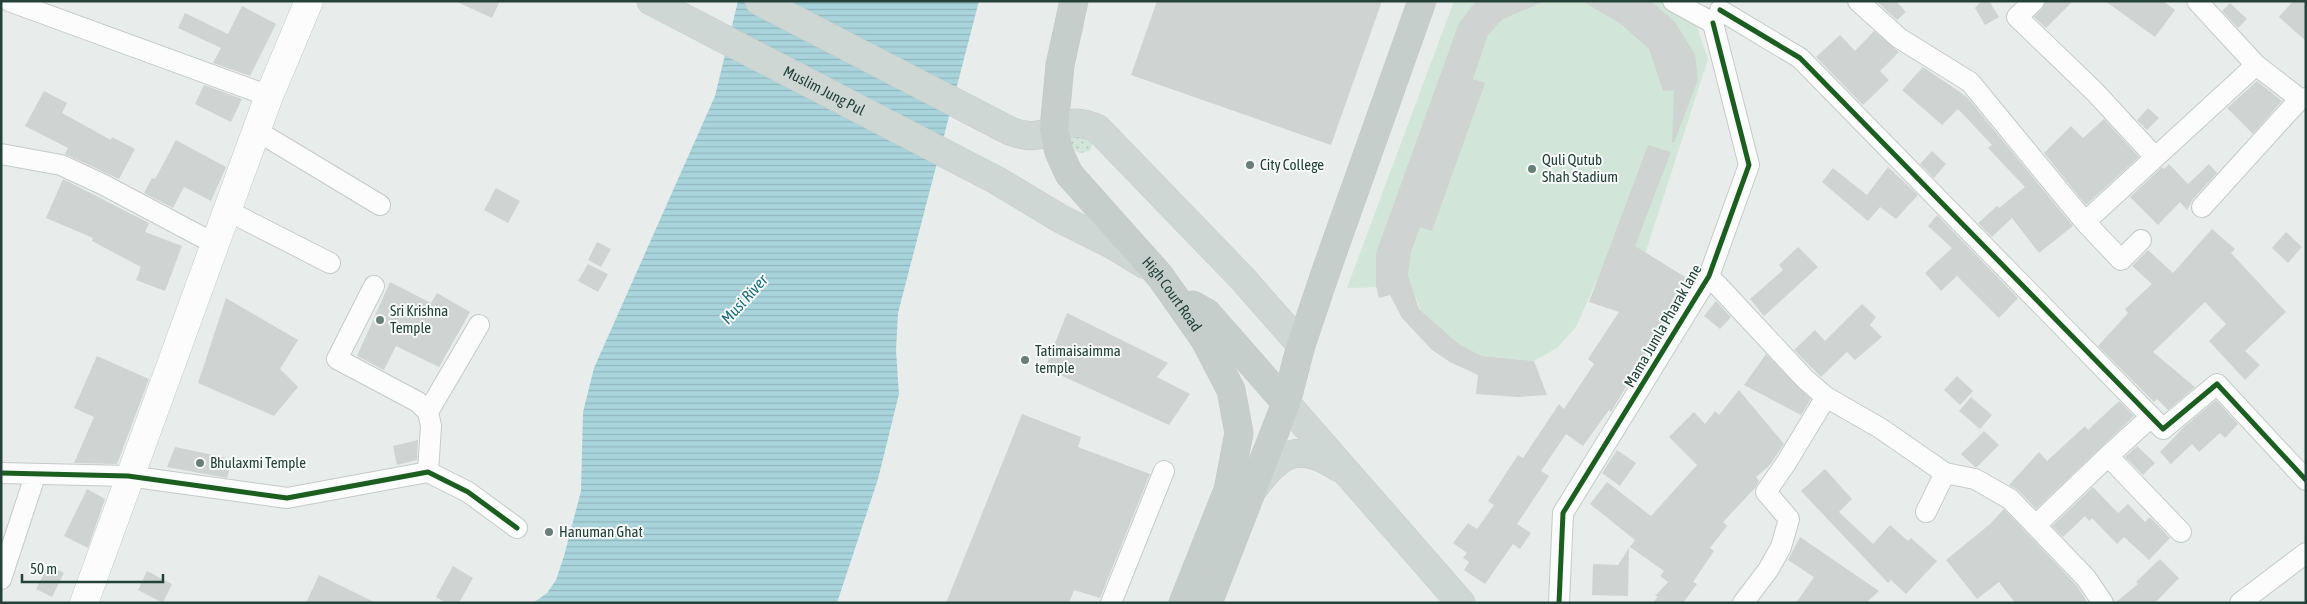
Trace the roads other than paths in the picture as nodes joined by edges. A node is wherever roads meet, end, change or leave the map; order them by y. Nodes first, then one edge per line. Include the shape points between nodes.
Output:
1 (8, 1) edge
2 (309, 1) edge
3 (651, 1) edge
4 (759, 1) edge
5 (1074, 1) edge
6 (1422, 1) edge
7 (1673, 1) edge
8 (1858, 1) edge
9 (2034, 1) edge
10 (2197, 1) edge
11 (1720, 11) edge
12 (2256, 65) junction
13 (269, 96) junction
14 (2303, 99) edge
15 (1054, 129) junction
16 (257, 131) junction
17 (1, 154) edge
18 (2155, 157) junction
19 (380, 206) dead end
20 (2202, 207) dead end
21 (228, 210) junction
22 (2085, 222) junction
23 (2141, 240) dead end
24 (215, 244) junction
25 (330, 263) dead end
26 (1709, 276) junction
27 (374, 286) dead end
28 (1168, 286) junction
29 (479, 325) dead end
30 (1301, 346) junction
31 (1826, 397) junction
32 (1286, 403) junction
33 (428, 412) junction
34 (2151, 417) junction
35 (2108, 456) junction
36 (1164, 471) dead end
37 (428, 472) junction
38 (1, 473) edge
39 (1945, 473) junction
40 (34, 476) junction
41 (128, 476) junction
42 (1352, 477) junction
43 (2306, 480) edge
44 (1254, 488) junction
45 (1926, 512) dead end
46 (2037, 524) junction
47 (517, 528) dead end
48 (2181, 532) dead end
49 (2306, 554) edge
50 (1, 579) edge
51 (84, 603) edge
52 (1111, 603) edge
53 (1183, 603) edge
54 (1208, 603) edge
55 (1461, 603) edge
56 (1560, 603) edge
57 (1743, 603) edge
58 (2103, 603) edge
59 (2240, 603) edge

1 - 13 street
2 - 13 main road
3 - 28 main road, Muslim Jung Pul via 996,180 1111,244
4 - 15 main road via 1010,131 1024,136 1040,135
5 - 15 highway, High Court Road via 1060,65
6 - 30 highway
7 - 11 street
8 - 22 street via 1899,38 1970,82
9 - 18 street via 2017,17 2094,91
10 - 12 street
11 - 26 street, Mama Jumla Pharak lane via 1749,165
11 - 34 street via 1800,58
12 - 14 street
12 - 18 street
13 - 16 main road
14 - 20 street
15 - 28 highway, High Court Road via 1059,152 1069,174
15 - 30 main road via 1068,123 1084,123 1098,129 1241,276
16 - 19 street
16 - 21 main road
17 - 24 street via 62,166
18 - 22 street
21 - 24 main road
21 - 25 street
22 - 23 street via 2121,260
24 - 41 main road
26 - 31 street via 1805,379
26 - 56 street, Mama Jumla Pharak lane via 1563,513
27 - 33 street via 337,359 418,402
28 - 32 highway via 1207,314
28 - 53 highway, High Court Road via 1205,340 1231,390 1239,433 1228,490
29 - 33 street
30 - 32 highway
31 - 39 street via 1880,428
31 - 57 street via 1766,492 1789,519 1781,547
32 - 42 main road
32 - 44 highway
33 - 37 street via 431,426
34 - 35 street
34 - 43 street via 2163,429 2217,384
35 - 46 street
35 - 48 street
36 - 52 street
37 - 41 street via 287,498
37 - 47 street via 468,492
38 - 40 street
39 - 45 street
39 - 46 street via 1975,479 2010,498
40 - 41 street
40 - 50 street
41 - 51 main road
42 - 44 main road via 1321,458 1303,453 1285,457 1272,465
42 - 55 main road
44 - 54 highway
46 - 58 street via 2086,578
49 - 59 street

